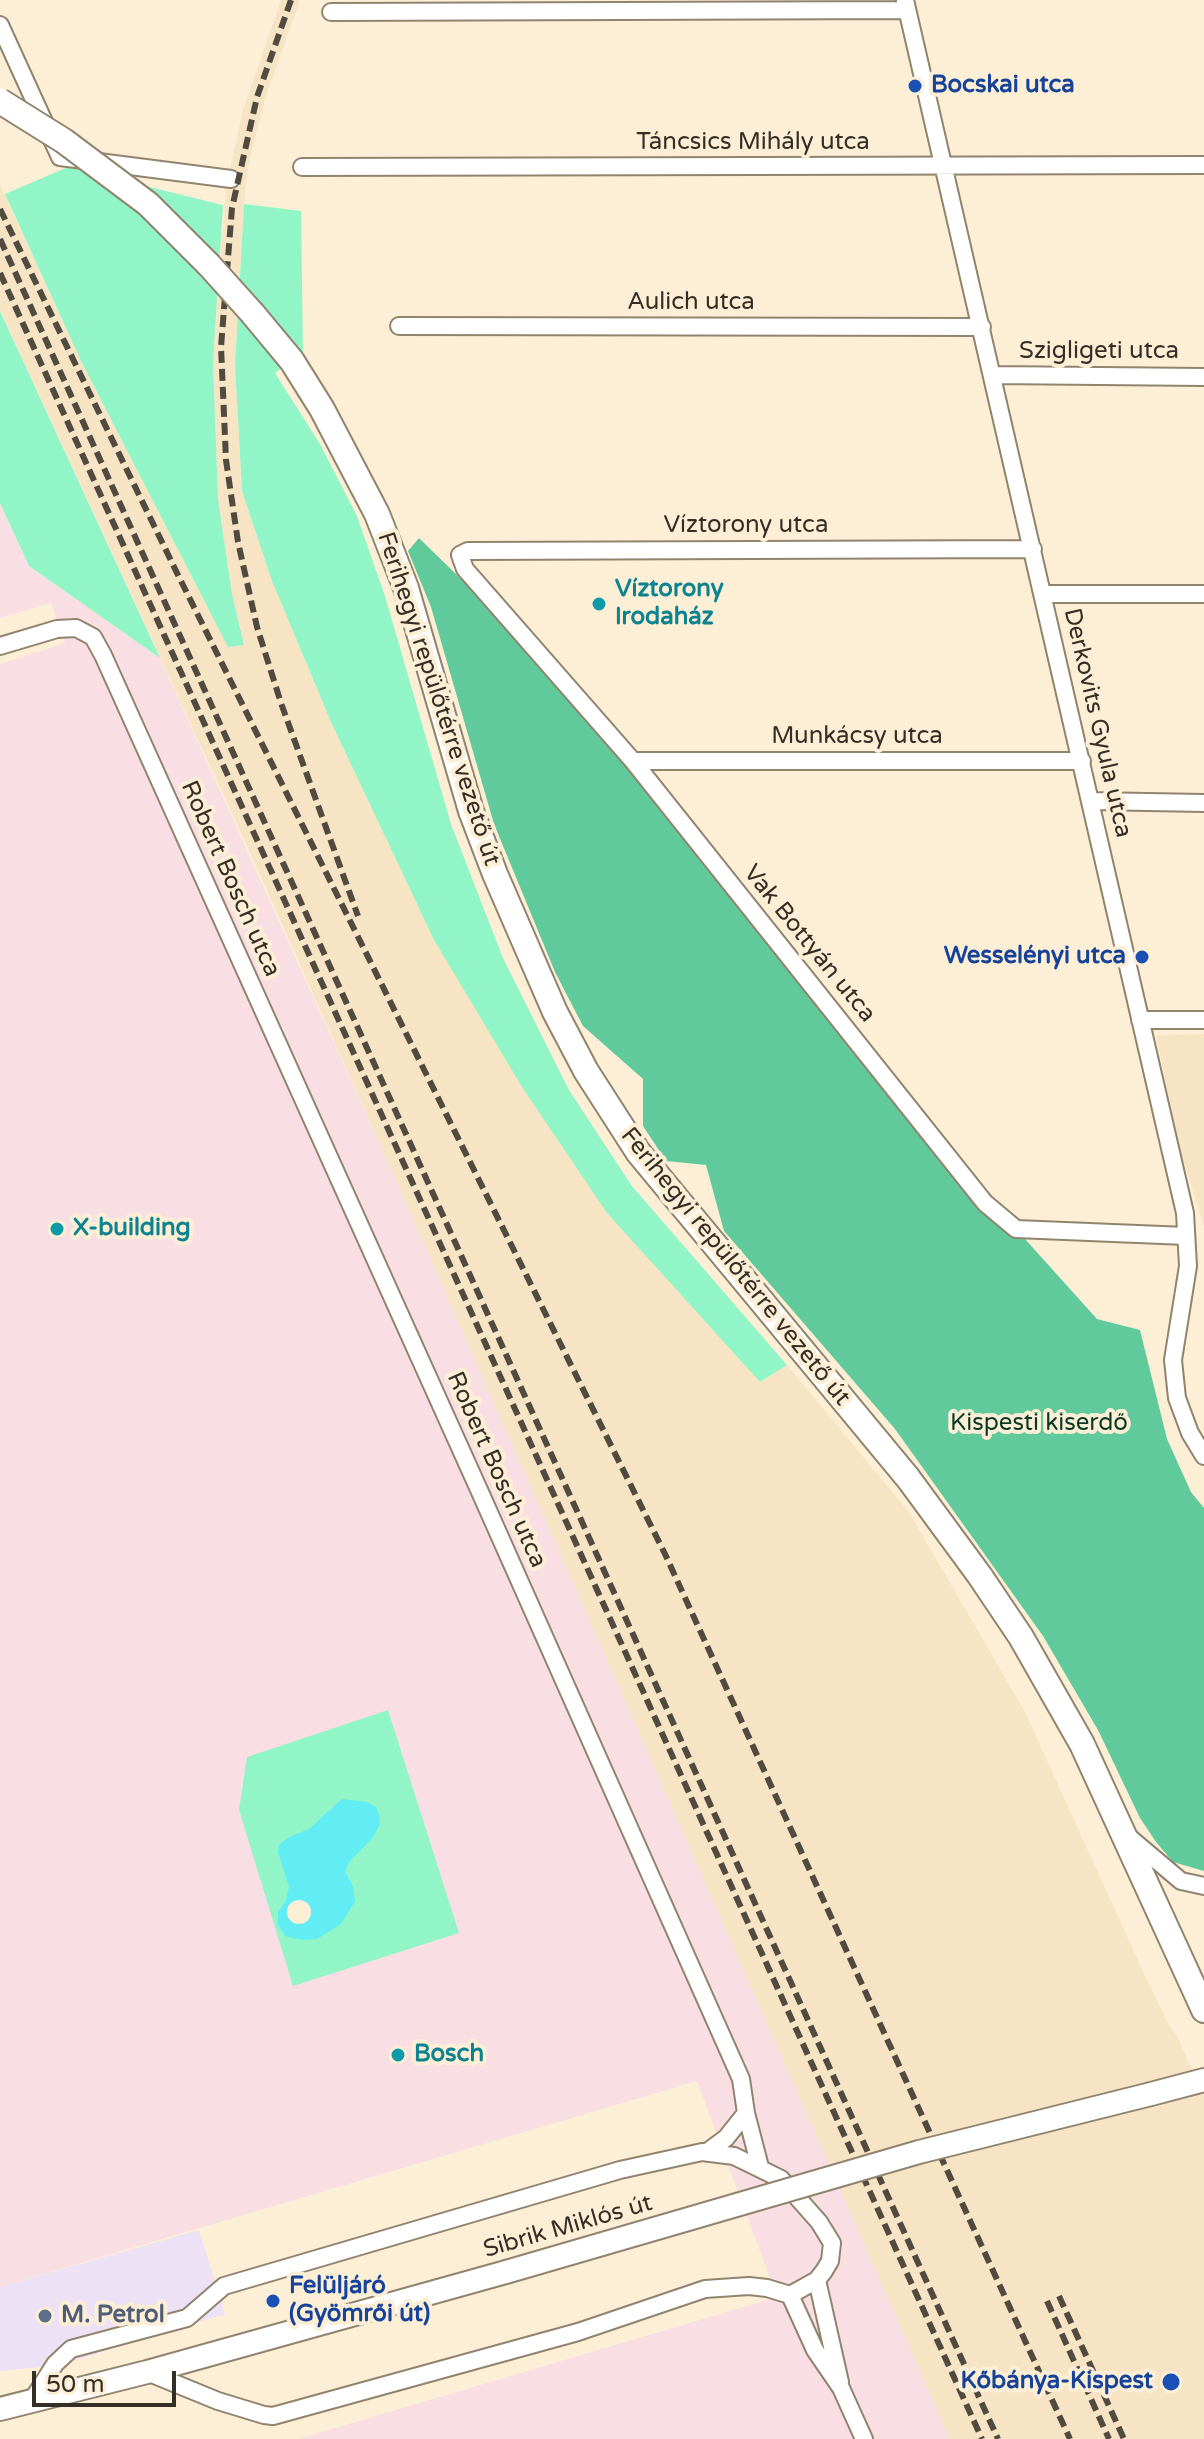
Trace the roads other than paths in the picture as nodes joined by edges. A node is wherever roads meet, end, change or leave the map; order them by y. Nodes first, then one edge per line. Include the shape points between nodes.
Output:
1 (906, 5) edge
2 (331, 12) dead end
3 (0, 25) edge
4 (0, 101) edge
5 (1204, 165) edge
6 (302, 167) dead end
7 (944, 167) junction
8 (231, 179) dead end
9 (399, 326) dead end
10 (982, 327) junction
11 (993, 375) junction
12 (1204, 377) edge
13 (1033, 549) junction
14 (460, 555) joint
15 (1043, 594) junction
16 (1204, 594) edge
17 (0, 646) edge
18 (633, 761) junction
19 (1082, 761) junction
20 (1091, 801) junction
21 (1204, 803) edge
22 (1140, 1020) junction
23 (1204, 1020) edge
24 (1186, 1236) junction
25 (1204, 1455) edge
26 (1125, 1833) junction
27 (1204, 1886) edge
28 (1204, 2010) edge
29 (1204, 2080) edge
30 (746, 2113) junction
31 (707, 2152) junction
32 (760, 2167) junction
33 (817, 2280) junction
34 (790, 2295) junction
35 (147, 2372) junction
36 (841, 2388) junction
37 (31, 2402) junction
38 (0, 2409) edge
39 (864, 2439) edge

1 - 2 street
1 - 7 street, Derkovits Gyula utca
3 - 8 street via 60,157
4 - 26 main road, Ferihegyi repülőtérre vezető út, bridge via 148,204 292,361 377,514 406,588 471,811 555,1012 586,1071 662,1183 908,1478 980,1576 1049,1683
5 - 7 street, Táncsics Mihály utca
6 - 7 street, Táncsics Mihály utca
7 - 10 street, Derkovits Gyula utca
9 - 10 street, Aulich utca
10 - 11 street, Derkovits Gyula utca
11 - 12 street, Szigligeti utca
11 - 13 street, Derkovits Gyula utca
13 - 14 street, Víztorony utca
13 - 15 street, Derkovits Gyula utca
14 - 18 street, Vak Bottyán utca via 465,569
15 - 16 street
15 - 19 street, Derkovits Gyula utca
17 - 30 street, Robert Bosch utca via 57,629 76,628 93,637 741,2079
18 - 19 street, Munkácsy utca
18 - 24 street, Vak Bottyán utca via 985,1203 1016,1229
19 - 20 street, Derkovits Gyula utca
20 - 21 street
20 - 22 street, Derkovits Gyula utca
22 - 23 street
22 - 24 street, Derkovits Gyula utca
24 - 25 street, Derkovits Gyula utca via 1188,1266 1173,1360 1177,1398
26 - 27 street via 1181,1881
26 - 28 main road, Ferihegyi repülőtérre vezető út
29 - 35 main road, Sibrik Miklós út, bridge via 919,2152
30 - 31 street
30 - 32 street, Robert Bosch utca
31 - 32 street
31 - 37 street via 620,2170 224,2286 187,2318 71,2349
32 - 33 street via 781,2179 832,2243 830,2261
33 - 34 street
33 - 36 street
34 - 35 street via 749,2286 705,2289 578,2332 273,2416
34 - 36 street via 815,2350
35 - 37 main road, Sibrik Miklós út
36 - 39 street
37 - 38 main road, Sibrik Miklós út

